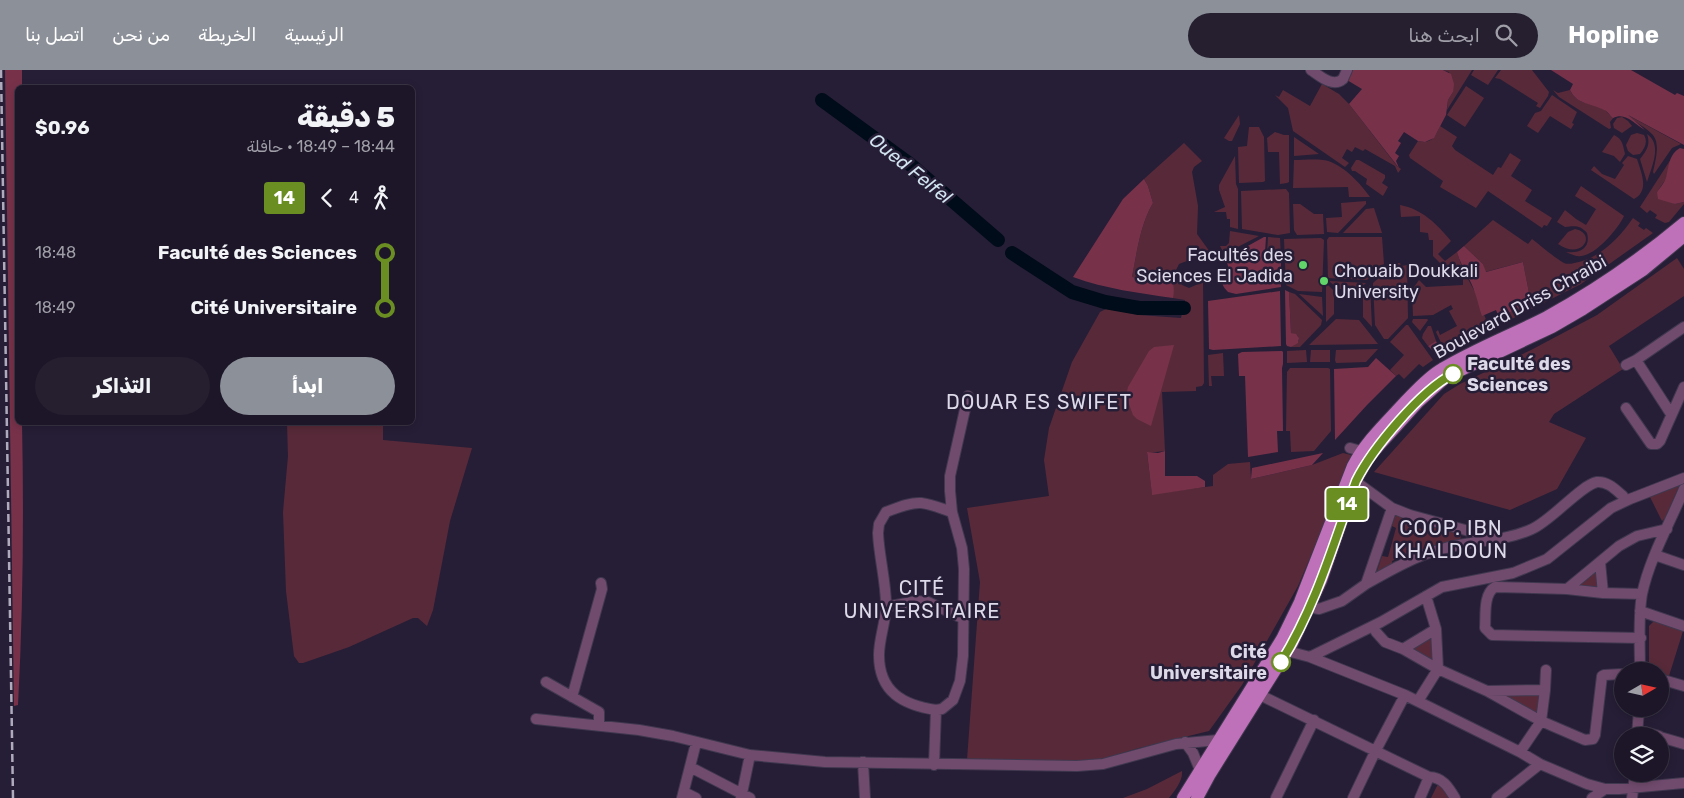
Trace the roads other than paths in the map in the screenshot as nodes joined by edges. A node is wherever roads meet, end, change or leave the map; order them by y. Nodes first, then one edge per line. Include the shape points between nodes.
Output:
1 (1311, 70) edge
2 (1347, 70) edge
3 (1684, 223) edge
4 (1684, 236) edge
5 (1684, 327) edge
6 (1636, 360) junction
7 (1626, 365) dead end
8 (1684, 386) edge
9 (968, 396) dead end
10 (1626, 408) dead end
11 (1671, 414) junction
12 (1684, 478) edge
13 (1356, 481) junction
14 (1683, 494) edge
15 (1623, 496) dead end
16 (1392, 508) junction
17 (952, 512) junction
18 (1667, 529) junction
19 (1464, 530) junction
20 (1497, 539) junction
21 (1462, 544) junction
22 (1655, 556) junction
23 (1600, 562) junction
24 (1684, 565) edge
25 (601, 583) dead end
26 (1366, 584) junction
27 (1567, 589) junction
28 (1603, 593) junction
29 (1642, 594) junction
30 (1426, 596) junction
31 (886, 607) junction
32 (1310, 607) junction
33 (1640, 611) junction
34 (962, 618) junction
35 (1684, 626) edge
36 (1436, 629) junction
37 (1376, 632) dead end
38 (1641, 638) junction
39 (1288, 646) junction
40 (1403, 649) junction
41 (1310, 657) junction
42 (1640, 662) edge
43 (1438, 670) junction
44 (1546, 670) dead end
45 (1614, 674) edge
46 (546, 682) dead end
47 (1669, 682) edge
48 (1684, 686) edge
49 (1544, 690) junction
50 (1487, 691) junction
51 (1260, 695) junction
52 (1405, 695) junction
53 (572, 697) junction
54 (1418, 701) junction
55 (936, 710) junction
56 (536, 718) dead end
57 (1314, 720) junction
58 (1541, 721) junction
59 (599, 726) junction
60 (1669, 739) edge
61 (1218, 740) junction
62 (696, 742) junction
63 (1185, 742) junction
64 (1684, 744) edge
65 (1375, 752) junction
66 (1520, 752) junction
67 (750, 756) junction
68 (863, 762) junction
69 (1540, 764) junction
70 (934, 765) junction
71 (690, 767) junction
72 (1200, 770) junction
73 (1429, 777) junction
74 (1684, 783) edge
75 (1605, 789) junction
76 (1633, 793) edge
77 (683, 795) edge
78 (744, 797) edge
79 (696, 798) edge
80 (865, 798) edge
81 (1183, 798) edge
82 (1197, 798) edge
83 (1276, 798) edge
84 (1353, 798) edge
85 (1420, 798) edge
86 (1455, 798) edge
87 (1497, 798) edge
88 (1592, 798) edge

1 - 2 street via 1335,83 1343,79
3 - 39 main road, Boulevard Driss Chraibi via 1636,262 1579,299 1440,370 1355,450 1353,466 1300,602
4 - 13 main road, Boulevard Driss Chraibi via 1643,270 1583,309 1446,377 1379,445
5 - 6 street
6 - 7 street
6 - 11 street
8 - 11 street
9 - 17 street via 950,476
10 - 11 street via 1654,445 1660,441
12 - 30 street via 1611,508 1547,559 1513,573 1442,587
13 - 16 street
13 - 32 main road, Boulevard Driss Chraibi
14 - 18 street
15 - 20 street via 1603,482 1589,484 1531,530
16 - 19 street
16 - 26 street
17 - 31 street via 920,502 886,512 878,533
17 - 34 street via 964,562
18 - 22 street
18 - 23 street via 1637,536
19 - 20 street
19 - 21 street
20 - 21 street
21 - 26 street via 1412,559
22 - 24 street
22 - 29 street
23 - 27 street
23 - 28 street
25 - 53 street
26 - 32 street via 1342,602 1319,609
27 - 28 street
27 - 38 street via 1495,587 1488,596 1485,628 1492,635
28 - 29 street
29 - 33 street
30 - 36 street
30 - 41 street
31 - 34 street via 928,602
31 - 55 street via 879,655 888,687 896,697 913,706
32 - 39 main road, Boulevard Driss Chraibi
33 - 35 street
33 - 38 street
34 - 55 street via 960,681 953,700
36 - 40 street
36 - 43 street
37 - 40 street via 1386,642
38 - 42 street
39 - 41 street
39 - 51 main road, Boulevard Driss Chraibi
39 - 61 main road, Boulevard Driss Chraibi
40 - 43 street
41 - 52 street
43 - 50 street
43 - 54 street
44 - 49 street
45 - 58 street via 1602,676 1593,739 1585,740
46 - 53 street
47 - 48 street
49 - 50 street
49 - 58 street
50 - 58 street
51 - 57 street
51 - 82 main road, Boulevard Driss Chraibi
52 - 54 street
52 - 65 street
53 - 59 street via 599,712
54 - 66 street
55 - 70 street
56 - 59 street
57 - 65 street
57 - 83 street
58 - 66 street
59 - 62 street via 640,730
60 - 64 street
61 - 63 street
61 - 72 main road, Boulevard Driss Chraibi
62 - 67 street
62 - 71 street
63 - 70 street via 1104,764
63 - 72 street
65 - 73 street
65 - 84 street
66 - 69 street
67 - 68 street
67 - 78 street
68 - 70 street
68 - 80 street
69 - 75 street
69 - 87 street
71 - 77 street
71 - 78 street
72 - 81 main road, Boulevard Driss Chraibi
73 - 85 street
73 - 86 street via 1445,783
74 - 76 street
75 - 76 street
75 - 88 street
77 - 79 street

